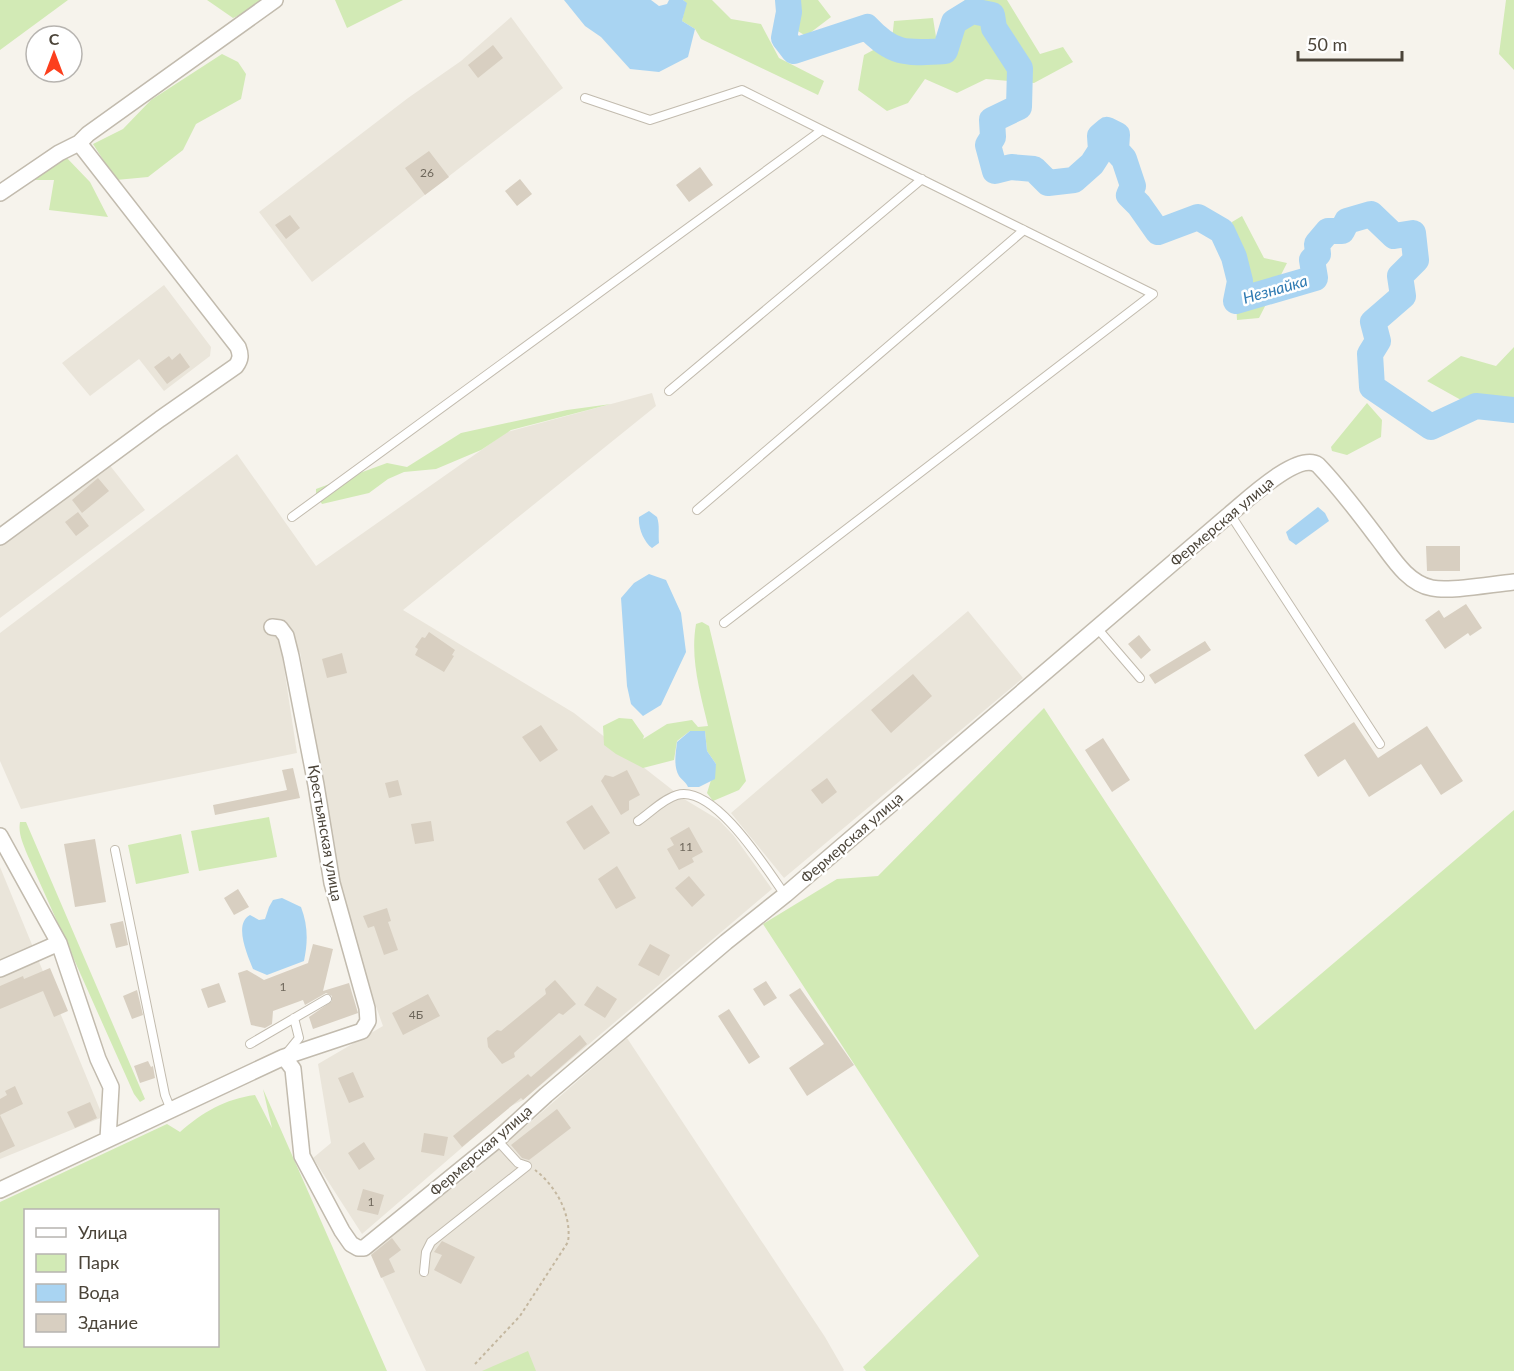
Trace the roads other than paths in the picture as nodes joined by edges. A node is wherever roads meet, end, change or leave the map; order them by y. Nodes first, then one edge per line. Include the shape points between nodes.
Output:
1 (275, 0) edge
2 (585, 98) dead end
3 (822, 130) junction
4 (79, 143) junction
5 (922, 179) junction
6 (0, 193) edge
7 (1024, 230) junction
8 (669, 391) dead end
9 (697, 510) dead end
10 (1230, 514) junction
11 (292, 517) dead end
12 (0, 537) edge
13 (1514, 582) edge
14 (724, 623) dead end
15 (272, 627) dead end
16 (1097, 628) junction
17 (1140, 678) dead end
18 (1380, 744) dead end
19 (638, 821) dead end
20 (0, 836) edge
21 (115, 850) dead end
22 (785, 895) junction
23 (59, 943) junction
24 (0, 969) edge
25 (327, 999) dead end
26 (294, 1018) junction
27 (250, 1044) dead end
28 (284, 1057) junction
29 (171, 1110) junction
30 (108, 1139) junction
31 (497, 1140) junction
32 (0, 1190) edge
33 (424, 1272) dead end

1 - 4 street
2 - 3 lane via 650,120 742,90
3 - 5 lane
3 - 11 lane
4 - 6 street
4 - 12 street via 238,347 240,360
5 - 7 lane
5 - 8 lane
7 - 9 lane
7 - 14 lane via 1153,294
10 - 13 street, Фермерская улица via 1290,467 1314,462 1415,581 1435,589
10 - 16 street, Фермерская улица
10 - 18 lane
15 - 28 street, Крестьянская улица via 280,628 286,636 291,656 332,884 368,1021 362,1031
16 - 17 lane
16 - 22 street, Фермерская улица
19 - 22 lane via 670,798 691,793 722,812
20 - 23 street
21 - 29 lane
22 - 31 street, Фермерская улица
23 - 24 street
23 - 30 street via 111,1087
25 - 26 lane
26 - 27 lane
26 - 28 lane via 299,1038
28 - 29 street
28 - 31 street, Фермерская улица via 293,1069 302,1156 342,1231 358,1248 364,1248 389,1229
29 - 30 street
30 - 32 street
31 - 33 lane via 518,1163 527,1166 431,1242

